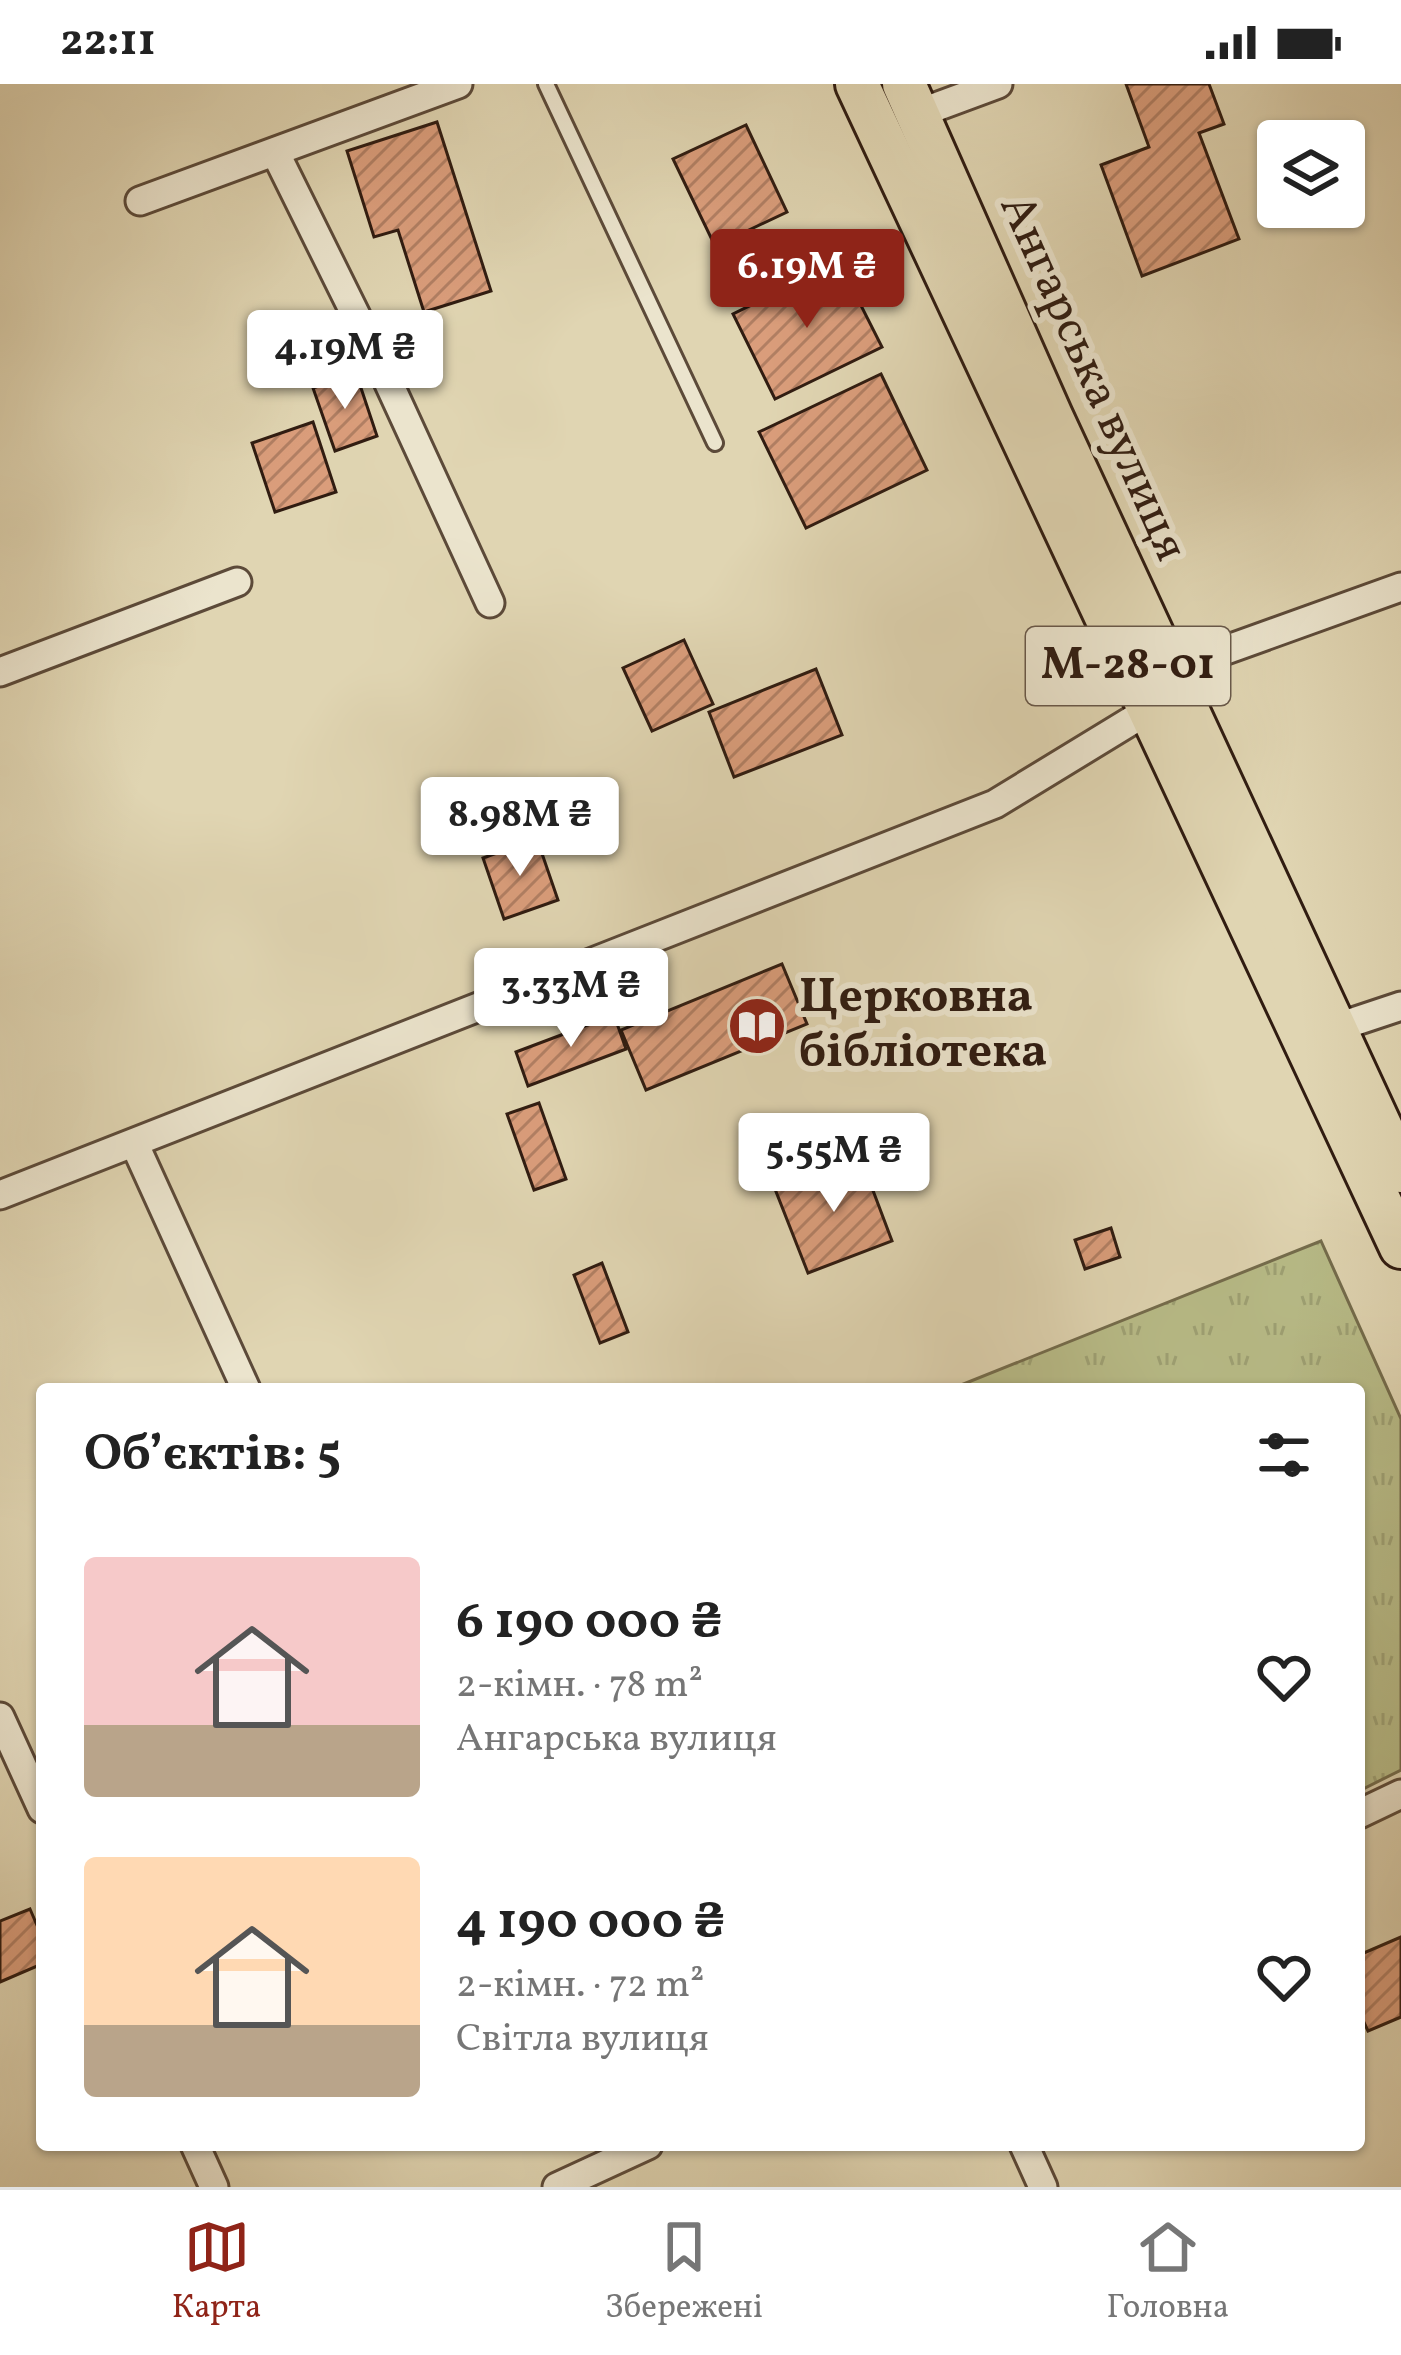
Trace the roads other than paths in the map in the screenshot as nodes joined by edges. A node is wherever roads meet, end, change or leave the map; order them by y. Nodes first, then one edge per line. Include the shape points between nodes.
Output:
1 (458, 84) edge
2 (546, 84) edge
3 (857, 84) edge
4 (998, 84) edge
5 (910, 99) edge
6 (274, 152) junction
7 (140, 201) dead end
8 (715, 443) dead end
9 (237, 583) dead end
10 (1401, 586) edge
11 (490, 603) dead end
12 (1169, 670) junction
13 (0, 672) edge
14 (1149, 710) junction
15 (1401, 1006) edge
16 (1335, 1028) junction
17 (135, 1144) junction
18 (1401, 1171) edge
19 (0, 1195) edge
20 (1401, 1246) edge
21 (243, 1383) edge
22 (0, 1717) edge
23 (1401, 1794) edge
24 (36, 1796) edge
25 (1365, 1811) edge
26 (198, 2151) edge
27 (634, 2151) edge
28 (1027, 2151) edge
29 (599, 2166) edge
30 (214, 2187) edge
31 (557, 2187) edge
32 (1043, 2187) edge

1 - 6 street
2 - 8 lane
3 - 14 main road, Ангарська вулиця / М-28-01
4 - 5 street
5 - 12 main road, Ангарська вулиця / М-28-01
6 - 7 street
6 - 11 street
9 - 13 street
10 - 12 street
12 - 16 main road, Ангарська вулиця / М-28-01
14 - 17 street via 995,804
14 - 20 main road, Ангарська вулиця / М-28-01
15 - 16 street
16 - 18 main road, Ангарська вулиця / М-28-01
17 - 19 street
17 - 21 street
22 - 24 street
23 - 25 street
26 - 30 street
27 - 29 street
28 - 32 street
29 - 31 street

